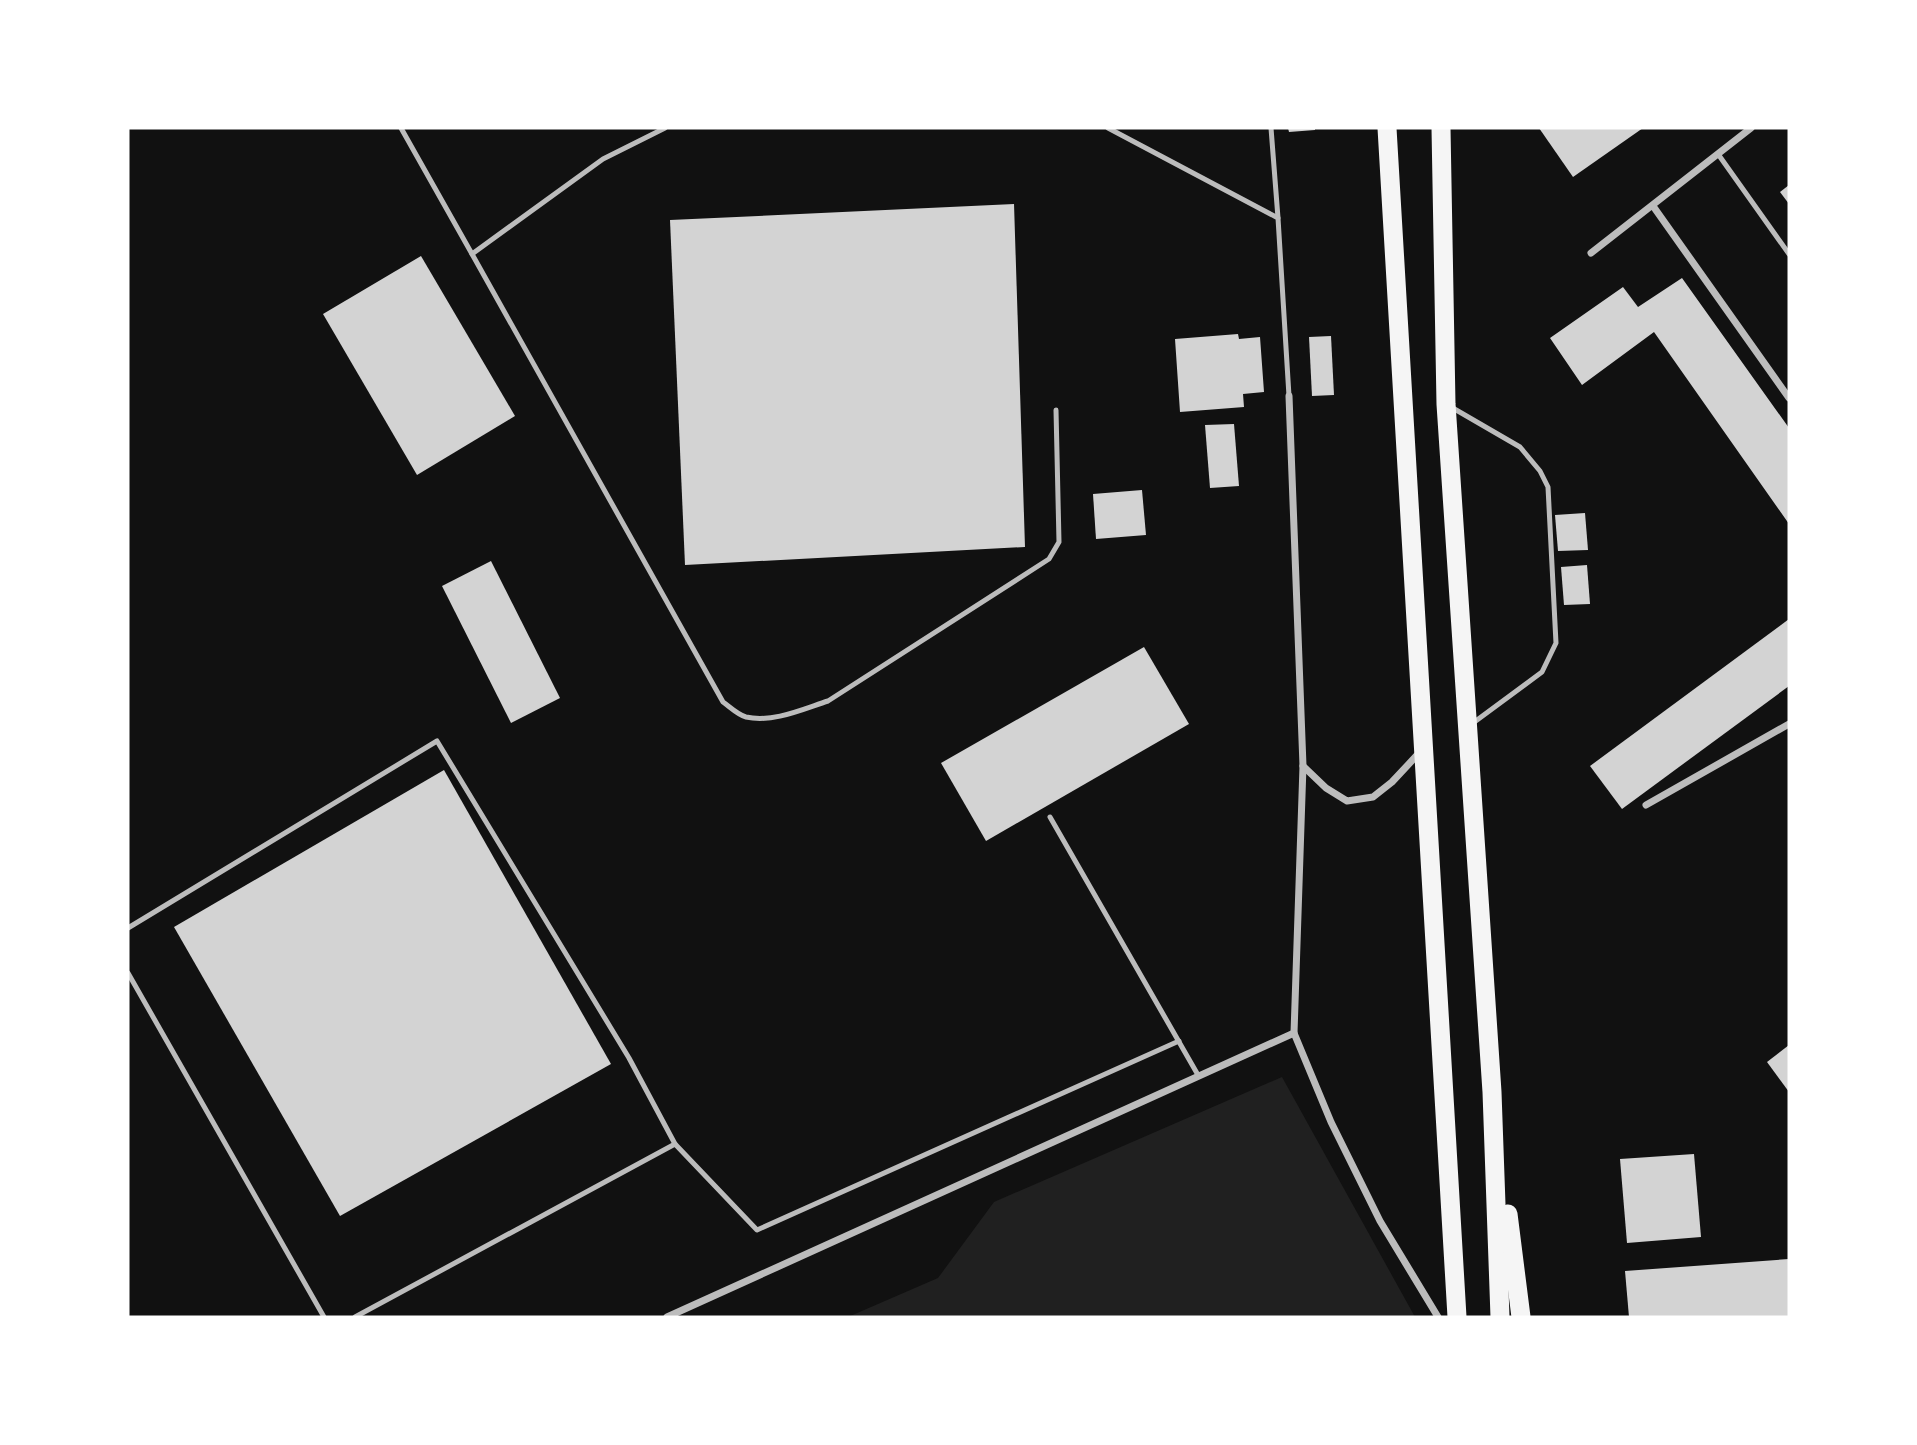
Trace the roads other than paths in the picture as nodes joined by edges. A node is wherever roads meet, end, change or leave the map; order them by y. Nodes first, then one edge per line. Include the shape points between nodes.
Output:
1 (401, 128) edge
2 (665, 128) edge
3 (1108, 128) edge
4 (1272, 128) edge
5 (1387, 128) edge
6 (1441, 128) edge
7 (1751, 128) edge
8 (1718, 154) junction
9 (1653, 206) junction
10 (1278, 218) junction
11 (1591, 253) dead end
12 (472, 254) junction
13 (1789, 254) edge
14 (1289, 396) joint
15 (1789, 398) edge
16 (1446, 404) junction
17 (1056, 410) dead end
18 (1789, 724) edge
19 (1468, 727) junction
20 (1423, 749) junction
21 (1303, 766) junction
22 (1646, 805) dead end
23 (1050, 817) dead end
24 (128, 928) edge
25 (128, 972) edge
26 (1294, 1033) junction
27 (1179, 1041) junction
28 (1198, 1075) junction
29 (1492, 1091) junction
30 (675, 1144) junction
31 (324, 1317) edge
32 (355, 1317) edge
33 (667, 1317) edge
34 (1438, 1317) edge
35 (1457, 1317) edge
36 (1500, 1317) edge
37 (1521, 1317) edge

1 - 12 lane
2 - 12 lane via 603,159
3 - 10 lane
4 - 10 lane
5 - 20 highway
6 - 16 highway
7 - 8 street
8 - 9 street
8 - 13 lane
9 - 11 street
9 - 15 street
10 - 14 lane
12 - 17 lane via 723,702 743,717 762,719 828,701 1049,559 1059,542
14 - 21 street
16 - 19 highway
16 - 19 lane via 1520,447 1548,487 1556,643 1542,672
18 - 22 street
19 - 29 highway
20 - 21 street via 1373,797 1347,801
20 - 35 highway
21 - 26 street
23 - 27 lane
24 - 30 lane via 438,741 629,1058
25 - 31 lane
26 - 28 street
26 - 34 street via 1380,1221
27 - 28 lane
27 - 30 lane via 757,1230
28 - 33 street
29 - 36 highway
29 - 37 highway
30 - 32 lane

